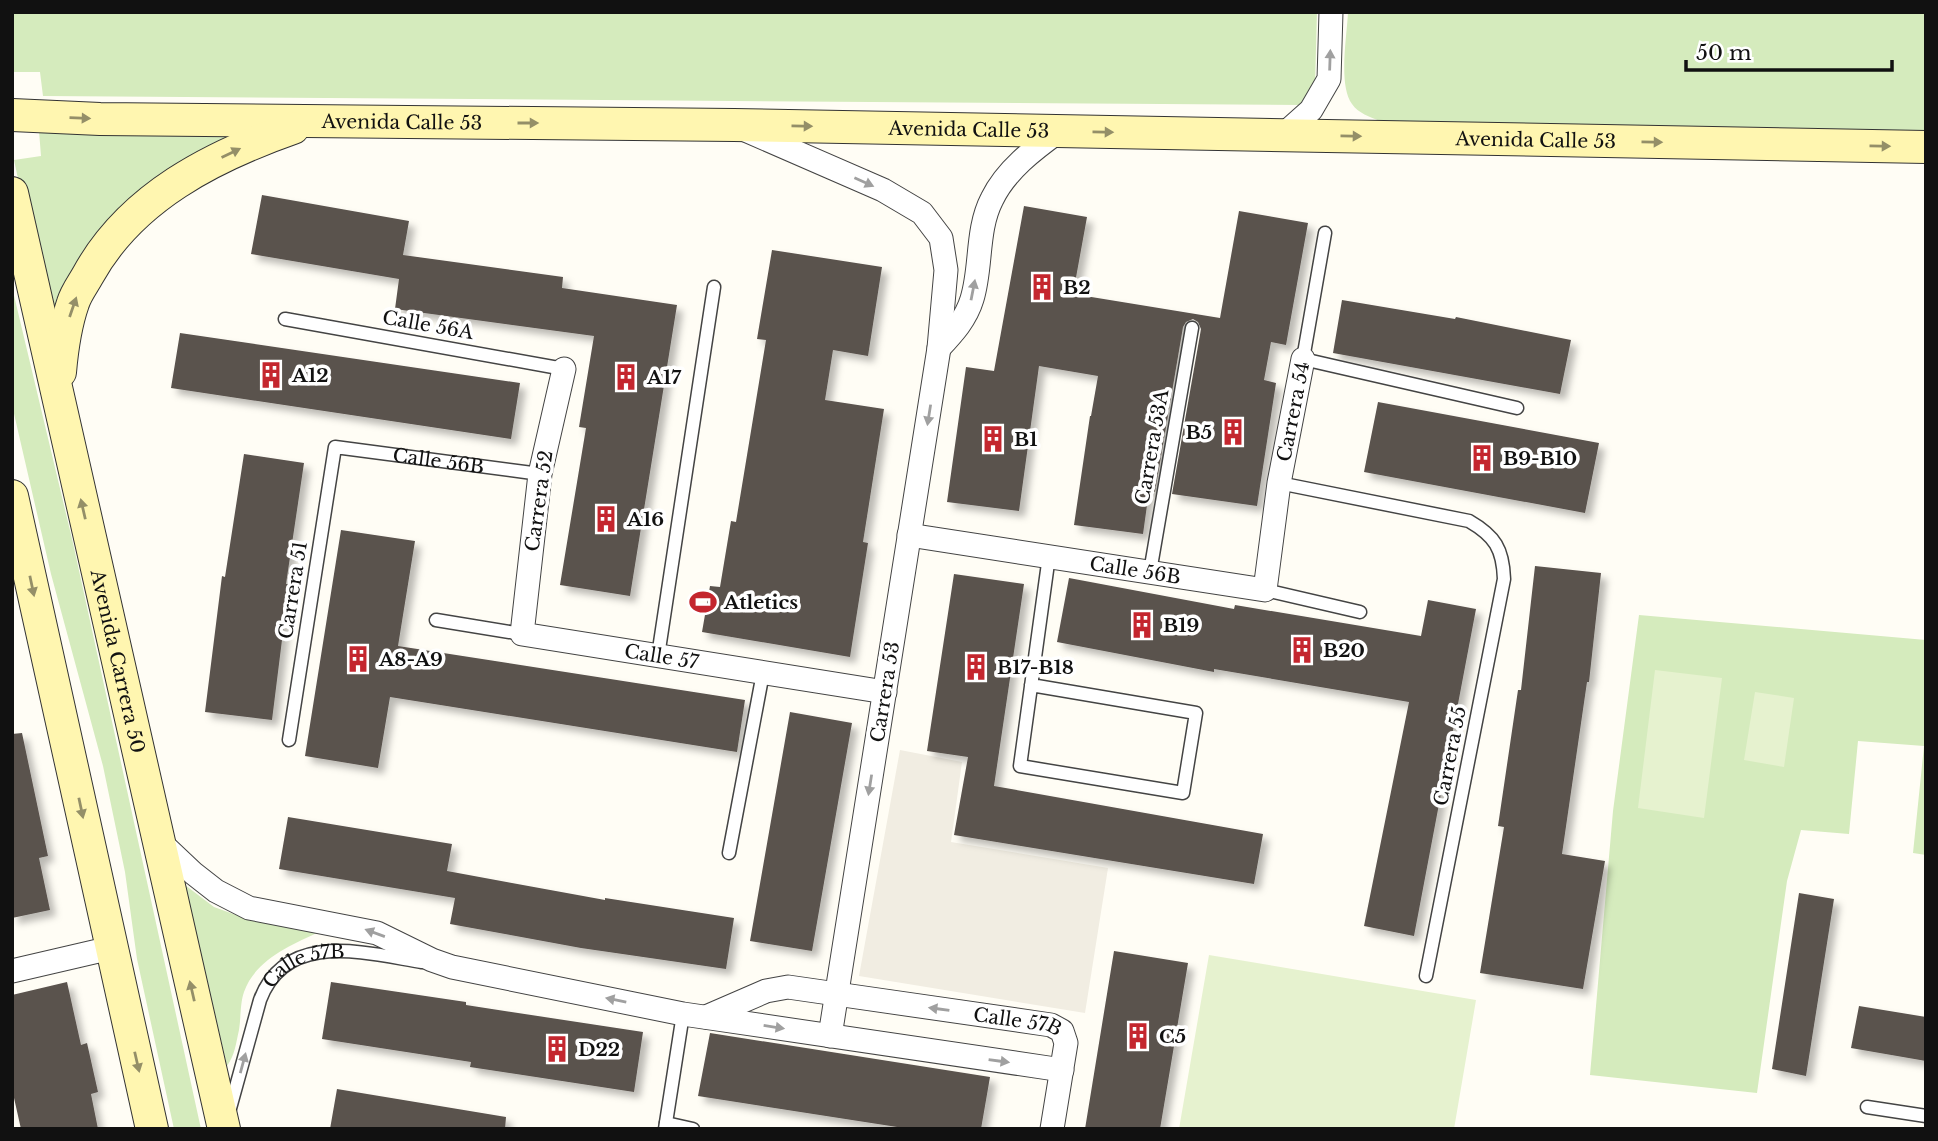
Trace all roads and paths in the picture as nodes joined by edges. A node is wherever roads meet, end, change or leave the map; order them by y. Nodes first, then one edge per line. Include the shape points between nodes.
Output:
1 (1331, 12) edge
2 (12, 116) edge
3 (313, 121) junction
4 (734, 125) junction
5 (1059, 131) junction
6 (1283, 135) junction
7 (1926, 147) edge
8 (12, 193) edge
9 (1325, 233) dead end
10 (714, 287) dead end
11 (285, 319) dead end
12 (1192, 328) dead end
13 (939, 348) junction
14 (1303, 359) junction
15 (564, 369) joint
16 (57, 398) junction
17 (1517, 408) dead end
18 (335, 447) joint
19 (540, 474) junction
20 (1279, 483) junction
21 (12, 496) edge
22 (909, 535) junction
23 (1049, 556) junction
24 (1150, 572) junction
25 (1265, 590) junction
26 (1360, 612) dead end
27 (436, 620) dead end
28 (522, 634) junction
29 (658, 656) junction
30 (763, 673) junction
31 (1031, 685) junction
32 (884, 692) junction
33 (289, 740) dead end
34 (157, 839) junction
35 (729, 853) dead end
36 (111, 948) junction
37 (452, 967) junction
38 (12, 971) edge
39 (1426, 976) dead end
40 (836, 994) junction
41 (683, 1014) junction
42 (706, 1017) junction
43 (830, 1036) junction
44 (1062, 1070) junction
45 (1867, 1107) dead end
46 (1926, 1116) edge
47 (665, 1126) edge
48 (152, 1129) edge
49 (224, 1129) edge
50 (693, 1129) edge
51 (1052, 1129) edge

6 -> 1 street via 1311,110 1329,79
2 -> 3 main road, Avenida Calle 53
3 -> 4 main road, Avenida Calle 53
16 -> 3 main road via 74,300 117,232 162,192 209,164
4 -> 5 main road, Avenida Calle 53
4 -> 13 street, Carrera 53 via 883,190 922,213 941,238 946,270
5 -> 6 main road, Avenida Calle 53
13 -> 5 street via 959,327 972,300 991,200 1032,151
6 -> 7 main road, Avenida Calle 53
8 - 16 main road, Avenida Carrera 50
9 - 14 lane, Carrera 54
10 - 29 lane
11 - 15 lane, Calle 56A
12 - 24 lane, Carrera 53A
13 -> 22 street, Carrera 53
14 - 17 lane
14 - 20 street, Carrera 54
15 - 19 street, Carrera 52
34 -> 16 main road, Avenida Carrera 50
18 - 19 lane, Calle 56B
18 - 33 lane, Carrera 51
19 - 28 street, Carrera 52
20 - 25 street, Carrera 54
20 - 39 lane, Carrera 55 via 1469,521 1485,530 1504,561
21 -> 36 main road
22 - 23 street, Calle 56B
22 - 32 street, Carrera 53
23 - 24 street, Calle 56B
23 - 31 lane
24 - 25 street, Calle 56B
25 - 26 lane, Calle 56B
27 - 28 lane, Calle 57
28 - 29 street, Calle 57
29 - 30 street, Calle 57
30 - 32 street, Calle 57
30 - 35 lane
31 - 31 lane via 1020,766 1183,793 1196,713
32 -> 40 street, Carrera 53
37 -> 34 street, Calle 57B via 377,933 249,908 216,891
49 -> 34 main road, Avenida Carrera 50
36 - 38 street
36 -> 48 main road
41 -> 37 street, Calle 57B
49 -> 37 lane, Calle 57B via 265,985 284,966 324,951 353,951
40 - 42 street, Calle 57B via 788,987 766,991
40 - 43 street, Carrera 53
44 -> 40 street, Calle 57B via 1066,1043 1062,1031 1051,1025
41 - 42 street, Calle 57B
41 - 47 lane
42 -> 43 street, Calle 57B
43 -> 44 street, Calle 57B
44 - 51 street
45 - 46 lane
47 - 50 lane

